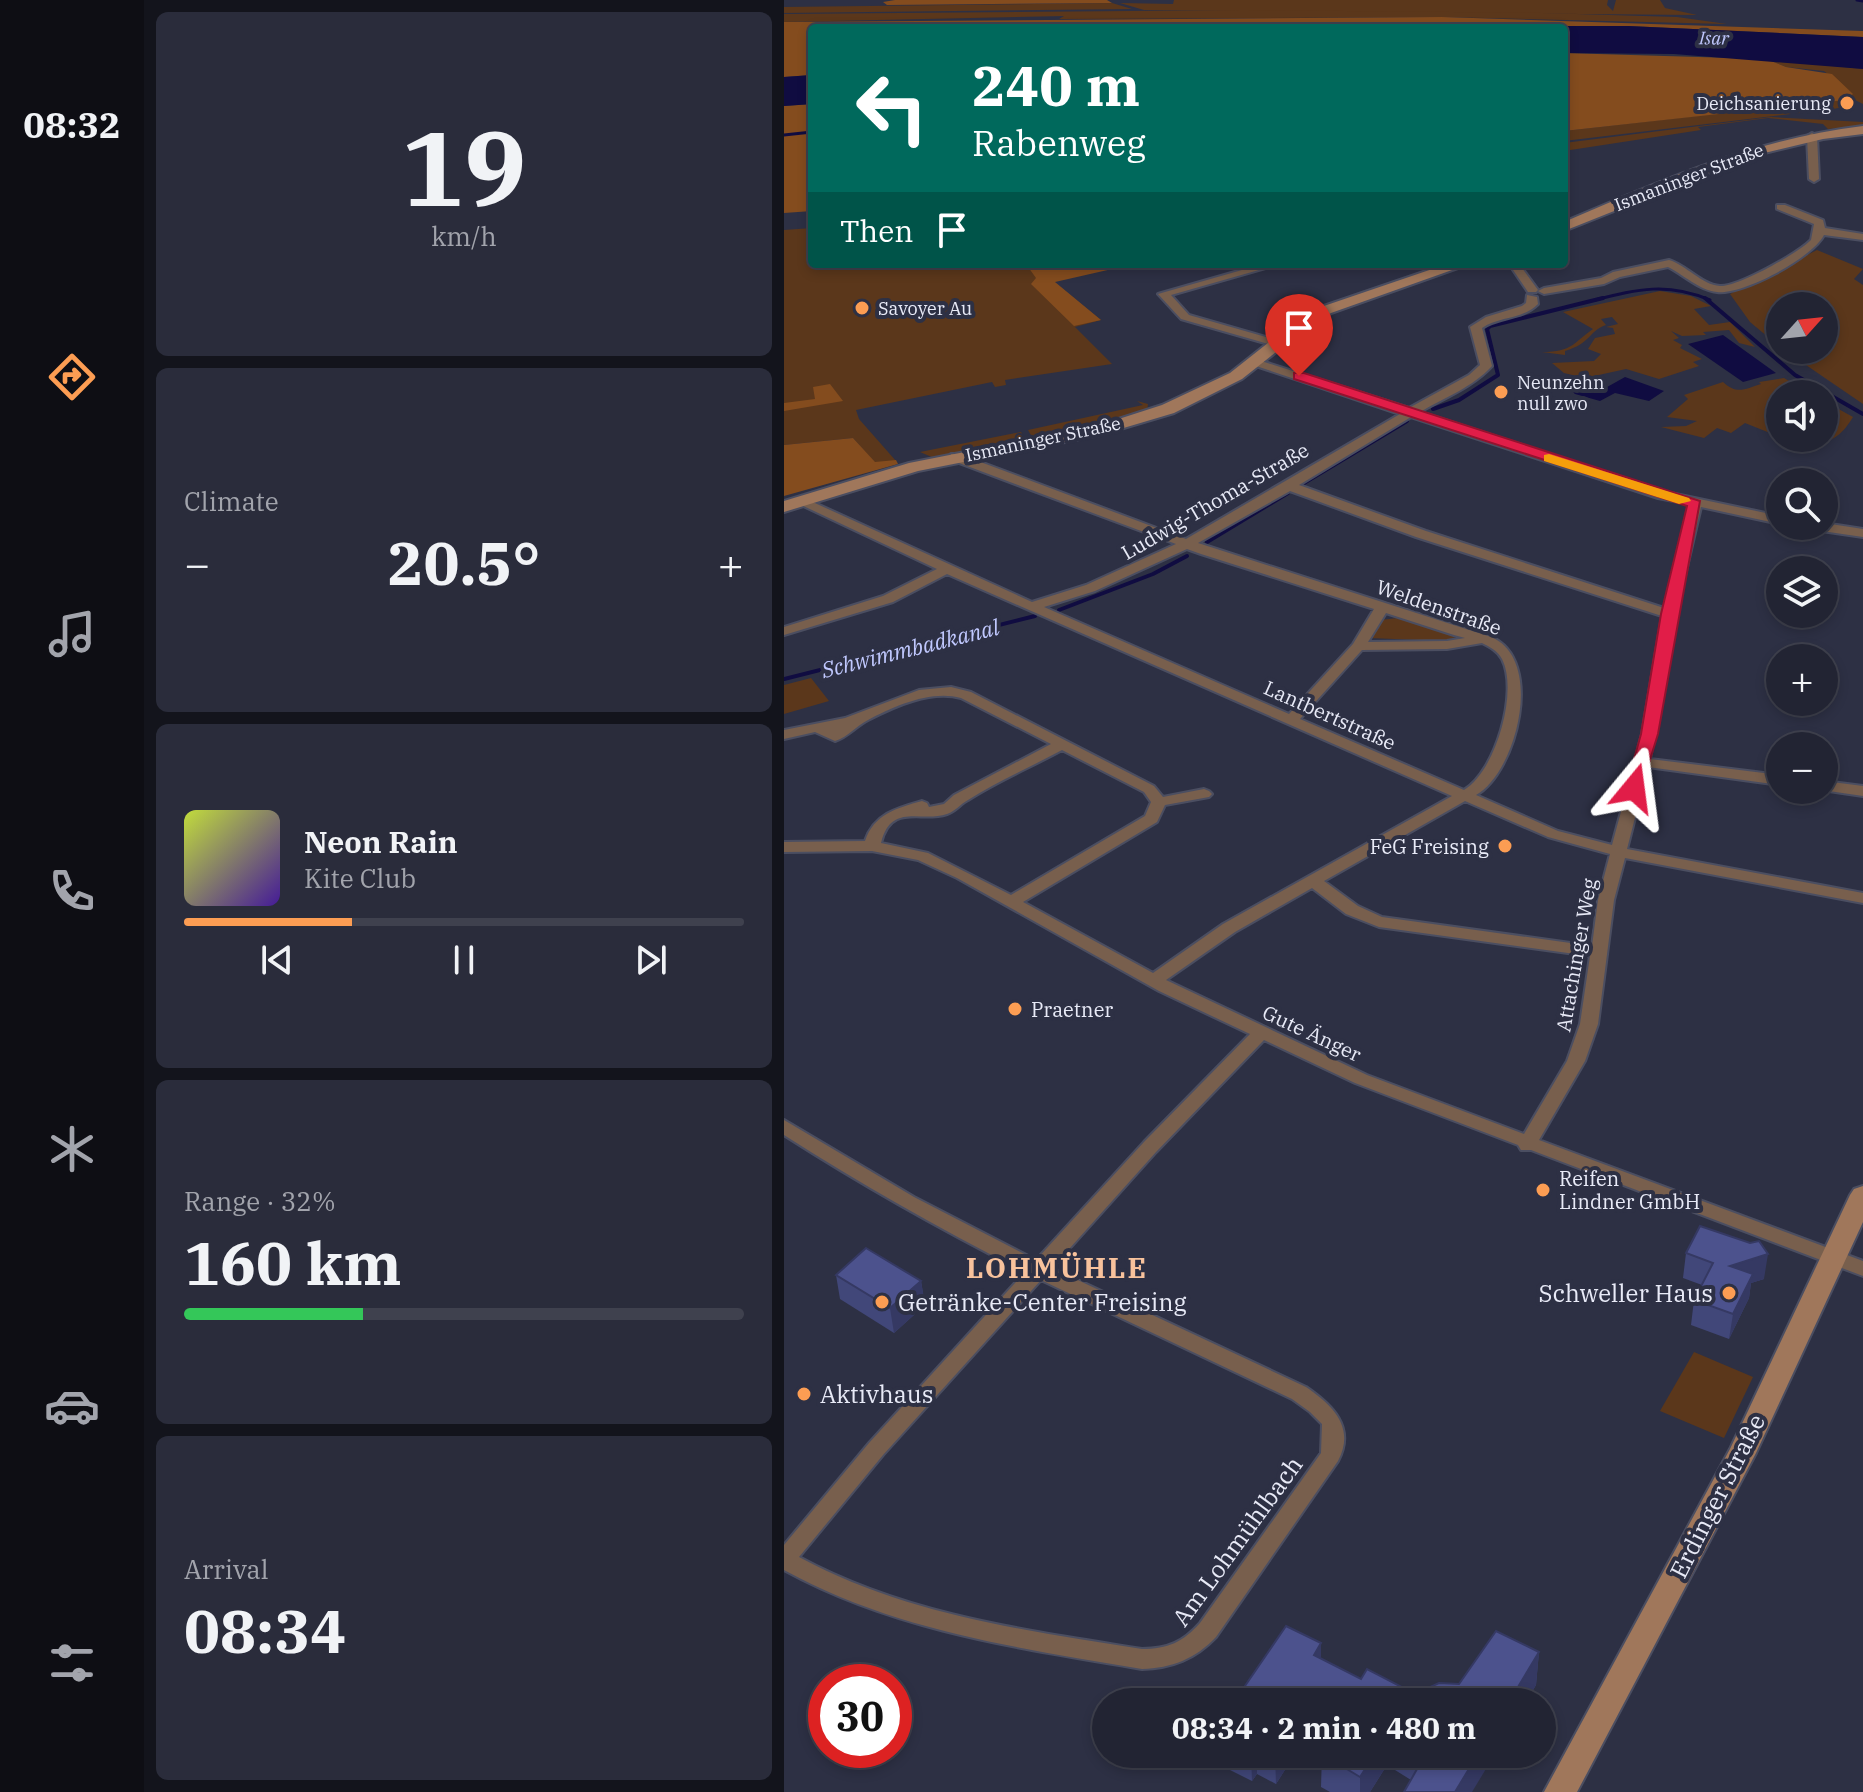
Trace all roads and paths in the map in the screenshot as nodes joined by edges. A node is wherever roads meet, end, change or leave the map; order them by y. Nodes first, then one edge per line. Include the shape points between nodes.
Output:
1 (1863, 130) edge
2 (1812, 136) junction
3 (1814, 179) dead end
4 (1781, 207) dead end
5 (1568, 225) edge
6 (1820, 231) junction
7 (1863, 237) edge
8 (1260, 268) edge
9 (1449, 268) edge
10 (1517, 268) edge
11 (1536, 293) junction
12 (1276, 343) junction
13 (1254, 362) junction
14 (1412, 412) junction
15 (955, 457) junction
16 (1286, 485) junction
17 (792, 504) edge
18 (1695, 504) junction
19 (1766, 517) edge
20 (1838, 529) edge
21 (1863, 533) edge
22 (1189, 545) junction
23 (946, 569) junction
24 (1031, 607) junction
25 (1382, 608) junction
26 (1669, 614) junction
27 (784, 631) edge
28 (1480, 639) junction
29 (1358, 646) junction
30 (1292, 719) junction
31 (784, 735) edge
32 (1063, 744) junction
33 (1642, 762) junction
34 (1766, 778) edge
35 (1838, 788) edge
36 (1863, 791) edge
37 (1204, 794) dead end
38 (1466, 797) junction
39 (1159, 802) junction
40 (872, 846) junction
41 (784, 847) edge
42 (1619, 852) junction
43 (1315, 882) junction
44 (1863, 898) edge
45 (1011, 902) junction
46 (1598, 952) junction
47 (1154, 981) junction
48 (1260, 1034) junction
49 (784, 1126) edge
50 (1527, 1145) junction
51 (1863, 1195) edge
52 (1834, 1257) junction
53 (1863, 1269) edge
54 (1040, 1270) junction
55 (784, 1559) edge
56 (1560, 1792) edge

1 - 2 street, Ismaninger Straße
2 - 3 street
2 - 5 street, Ismaninger Straße via 1736,155
4 - 6 street via 1817,220
6 - 7 street
6 - 11 street via 1802,252 1727,289 1669,263
8 - 12 street via 1164,294 1185,317
9 - 12 street, Ismaninger Straße via 1346,301
10 - 11 street
11 - 14 street, Ludwig-Thoma-Straße via 1527,309 1476,327 1486,362 1482,372
12 - 13 street, Ismaninger Straße
13 - 14 street
13 - 15 street, Ismaninger Straße via 1219,387 1148,416
14 - 16 street, Ludwig-Thoma-Straße
14 - 18 street
15 - 17 street, Ismaninger Straße
15 - 22 street, Weldenstraße
16 - 22 street, Ludwig-Thoma-Straße
16 - 26 street
17 - 23 street, Lantbertstraße
18 - 19 street
18 - 26 street, Attachinger Weg
20 - 21 street
22 - 24 street, Ludwig-Thoma-Straße via 1124,577
22 - 25 street, Weldenstraße
23 - 24 street, Lantbertstraße
23 - 27 street via 888,599
24 - 30 street, Lantbertstraße
25 - 28 street, Weldenstraße
25 - 29 street
26 - 33 street, Attachinger Weg
28 - 29 street via 1447,645
28 - 38 street, Weldenstraße via 1504,652 1515,690 1493,773
29 - 30 street
30 - 38 street, Lantbertstraße
31 - 32 street via 817,728 835,737 882,706 929,691 956,691
32 - 39 street via 1149,789
32 - 40 street via 959,798 884,819
33 - 34 street
33 - 42 street, Attachinger Weg
35 - 36 street
37 - 39 street
38 - 42 street, Lantbertstraße via 1553,834
38 - 43 street, Weldenstraße
39 - 45 street via 1152,819
40 - 41 street, Gute Änger
40 - 45 street, Gute Änger via 922,856
42 - 44 street, Lantbertstraße
42 - 46 street, Attachinger Weg
43 - 46 street via 1352,910 1379,922
43 - 47 street, Weldenstraße via 1229,928
45 - 47 street, Gute Änger
46 - 50 street, Attachinger Weg via 1595,1001 1581,1049
47 - 48 street, Gute Änger
48 - 50 street, Gute Änger
48 - 54 street, Am Lohmühlbach
49 - 54 street via 848,1167
50 - 52 street, Gute Änger
51 - 52 street, Erdinger Straße
52 - 53 street, Gute Änger
52 - 56 street, Erdinger Straße via 1742,1453
54 - 55 street, Am Lohmühlbach via 876,1449
54 - 55 street, Am Lohmühlbach via 1299,1393 1332,1418 1336,1435 1331,1455 1197,1643 1177,1656 1142,1659 983,1630 851,1595

